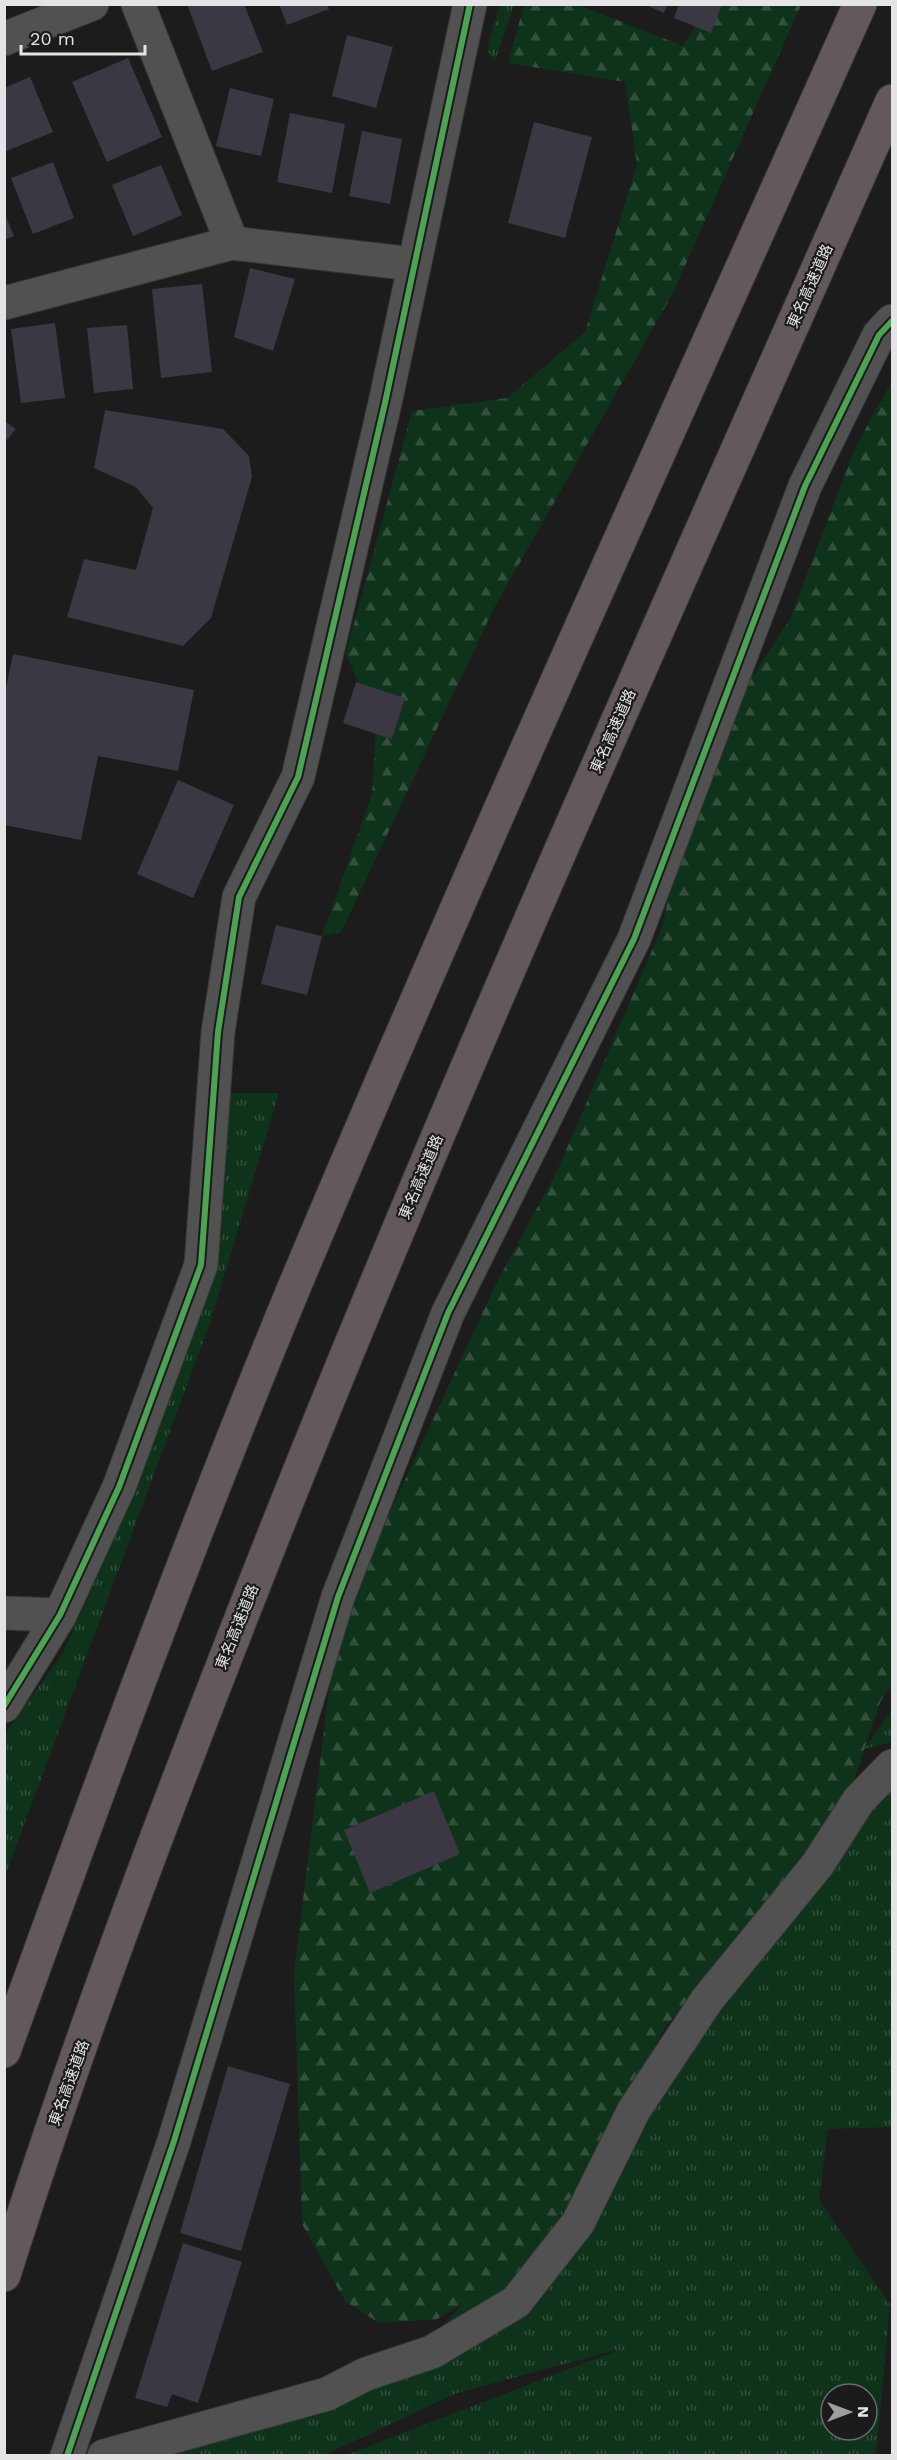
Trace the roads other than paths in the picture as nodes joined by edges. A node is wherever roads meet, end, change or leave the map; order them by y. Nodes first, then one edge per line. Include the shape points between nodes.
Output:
1 (92, 4) edge
2 (138, 4) edge
3 (470, 4) edge
4 (860, 4) edge
5 (4, 39) edge
6 (892, 101) edge
7 (232, 243) junction
8 (413, 264) junction
9 (4, 303) edge
10 (892, 321) edge
11 (4, 1613) edge
12 (60, 1616) junction
13 (4, 1706) edge
14 (892, 1766) edge
15 (4, 2051) edge
16 (4, 2275) edge
17 (67, 2456) edge
18 (104, 2456) edge

1 - 5 street
2 - 7 street
3 - 8 street
4 - 15 highway via 498,814 292,1293 128,1706
6 - 16 highway, 東名高速道路 via 564,842 359,1320 196,1730 38,2168
7 - 8 street
7 - 9 street
8 - 12 street via 385,403 298,777 239,897 218,1032 201,1265 119,1487
10 - 17 street via 879,335 805,486 634,939 448,1313 338,1597 174,2141
11 - 12 street
12 - 13 street
14 - 18 street via 859,1800 818,1864 707,2000 634,2110 578,2223 516,2302 432,2352 366,2374 327,2394

